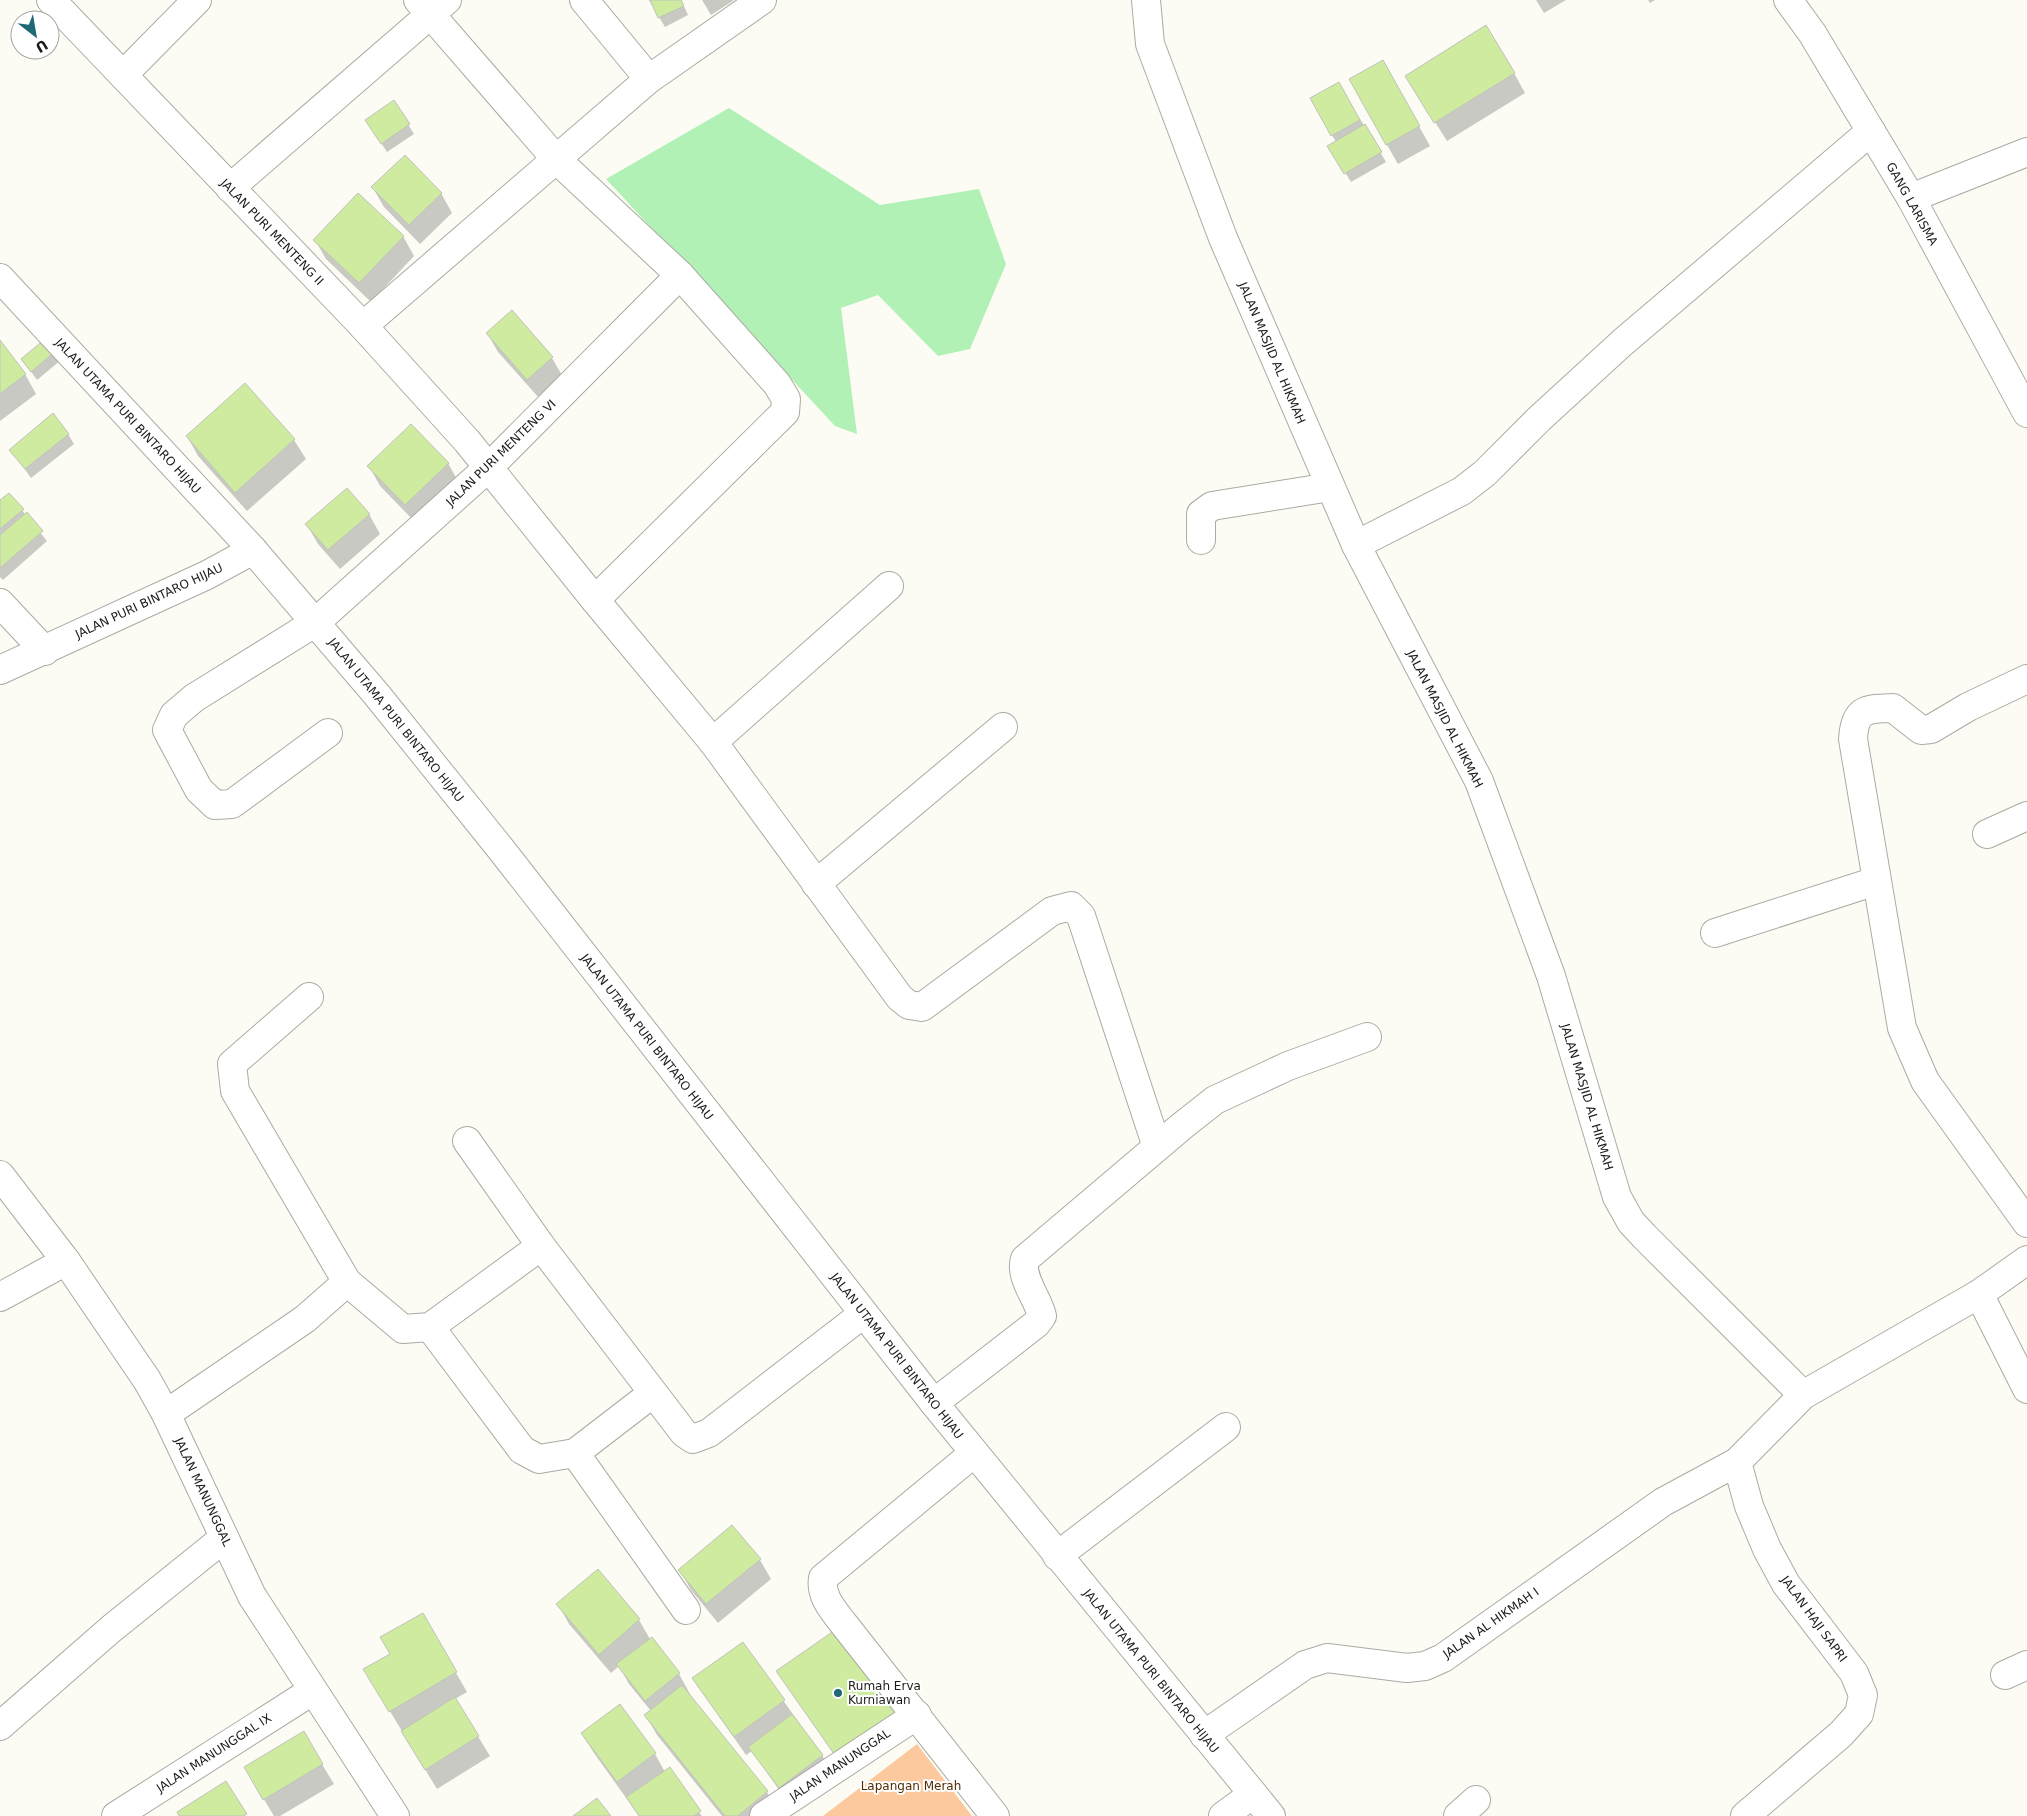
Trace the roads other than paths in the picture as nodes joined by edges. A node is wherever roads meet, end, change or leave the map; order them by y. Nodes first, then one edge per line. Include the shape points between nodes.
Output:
1 (50, 0) edge
2 (198, 0) edge
3 (584, 0) edge
4 (762, 0) edge
5 (1146, 0) edge
6 (1788, 0) edge
7 (432, 5) edge
8 (123, 75) junction
9 (650, 79) junction
10 (1871, 131) junction
11 (2027, 152) edge
12 (556, 159) junction
13 (230, 188) junction
14 (1910, 198) junction
15 (680, 275) junction
16 (0, 278) edge
17 (363, 326) junction
18 (2027, 413) edge
19 (489, 467) junction
20 (1330, 487) junction
21 (1202, 540) dead end
22 (1356, 545) junction
23 (253, 550) junction
24 (889, 586) dead end
25 (595, 600) junction
26 (0, 603) edge
27 (316, 622) junction
28 (45, 651) junction
29 (0, 670) edge
30 (2027, 679) edge
31 (1003, 727) dead end
32 (328, 733) dead end
33 (713, 742) junction
34 (2027, 816) edge
35 (1988, 834) dead end
36 (1876, 881) junction
37 (816, 884) junction
38 (1715, 933) dead end
39 (309, 997) dead end
40 (1367, 1038) dead end
41 (467, 1141) dead end
42 (1157, 1147) junction
43 (0, 1175) edge
44 (2027, 1223) edge
45 (541, 1246) junction
46 (2027, 1260) edge
47 (66, 1261) junction
48 (347, 1282) junction
49 (1979, 1294) junction
50 (0, 1297) edge
51 (863, 1314) junction
52 (430, 1327) junction
53 (2027, 1389) edge
54 (653, 1393) junction
55 (1803, 1396) junction
56 (934, 1403) junction
57 (166, 1414) junction
58 (1226, 1427) dead end
59 (575, 1453) junction
60 (974, 1453) junction
61 (1737, 1462) junction
62 (224, 1538) junction
63 (1057, 1556) junction
64 (686, 1610) dead end
65 (312, 1690) junction
66 (917, 1714) junction
67 (0, 1726) edge
68 (1204, 1735) junction
69 (1253, 1794) junction
70 (116, 1816) edge
71 (395, 1816) edge
72 (764, 1816) edge
73 (995, 1816) edge
74 (1223, 1816) edge
75 (1272, 1816) edge
76 (1745, 1816) edge

1 - 8 street, JALAN PURI MENTENG II
2 - 8 street
3 - 9 street
4 - 9 street
5 - 20 street, JALAN MASJID AL HIKMAH via 1150,44 1216,220
6 - 10 street, GANG LARISMA via 1812,33
7 - 12 street
7 - 13 street
8 - 13 street, JALAN PURI MENTENG II
9 - 12 street
10 - 14 street, GANG LARISMA
10 - 22 street via 1623,342 1485,473 1462,491
11 - 14 street
12 - 15 street
12 - 17 street
13 - 17 street, JALAN PURI MENTENG II
14 - 18 street, GANG LARISMA
15 - 19 street, JALAN PURI MENTENG VI
15 - 25 street via 777,384 786,399 784,412
16 - 23 street, JALAN UTAMA PURI BINTARO HIJAU
17 - 19 street, JALAN PURI MENTENG II
19 - 25 street, JALAN PURI MENTENG II
19 - 27 street, JALAN PURI MENTENG VI
20 - 21 street via 1212,506 1201,514
20 - 22 street, JALAN MASJID AL HIKMAH
22 - 55 street, JALAN MASJID AL HIKMAH via 1478,780 1551,976 1617,1197 1644,1236
23 - 27 street, JALAN UTAMA PURI BINTARO HIJAU
23 - 28 street, JALAN PURI BINTARO HIJAU
24 - 33 street
25 - 33 street, JALAN PURI MENTENG II
26 - 28 street
27 - 32 street, JALAN PURI MENTENG VI via 194,698 174,714 166,730 199,790 215,805 232,804
27 - 51 street, JALAN UTAMA PURI BINTARO HIJAU via 494,840
28 - 29 street, JALAN PURI BINTARO HIJAU
30 - 36 street via 1930,729 1921,730 1893,708 1868,709 1858,715 1853,739
31 - 37 street
33 - 37 street, JALAN PURI MENTENG II
34 - 35 street
36 - 38 street
36 - 44 street via 1902,1028 1914,1061 1935,1097
37 - 42 street, JALAN PURI MENTENG II via 900,998 909,1005 922,1007 1052,911 1071,906 1081,916
39 - 48 street via 232,1064 235,1091
40 - 42 street via 1288,1066 1216,1100
41 - 45 street
42 - 56 street via 1025,1259 1025,1276 1042,1316
43 - 47 street, JALAN MANUNGGAL
45 - 52 street
45 - 54 street
46 - 49 street
47 - 50 street
47 - 57 street, JALAN MANUNGGAL via 147,1380
48 - 52 street via 403,1329
48 - 57 street via 305,1319
49 - 53 street
49 - 55 street
51 - 54 street via 709,1433 693,1439 684,1433
51 - 56 street, JALAN UTAMA PURI BINTARO HIJAU
52 - 59 street via 522,1450 539,1459
54 - 59 street
55 - 61 street
56 - 60 street, JALAN UTAMA PURI BINTARO HIJAU
57 - 62 street, JALAN MANUNGGAL
58 - 63 street
59 - 64 street
60 - 63 street, JALAN UTAMA PURI BINTARO HIJAU
60 - 66 street via 823,1578 822,1588 830,1606
61 - 68 street, JALAN AL HIKMAH I via 1663,1502 1443,1658 1425,1666 1407,1668 1327,1658 1305,1665
61 - 76 street, JALAN HAJI SAPRI via 1749,1506 1767,1549 1786,1584 1854,1673 1863,1695 1859,1714 1841,1734
62 - 65 street, JALAN MANUNGGAL via 252,1596
62 - 67 street via 111,1629
63 - 68 street, JALAN UTAMA PURI BINTARO HIJAU
65 - 70 street, JALAN MANUNGGAL IX
65 - 71 street, JALAN MANUNGGAL
66 - 72 street, JALAN MANUNGGAL
66 - 73 street
68 - 69 street, JALAN UTAMA PURI BINTARO HIJAU
69 - 74 street
69 - 75 street, JALAN UTAMA PURI BINTARO HIJAU

